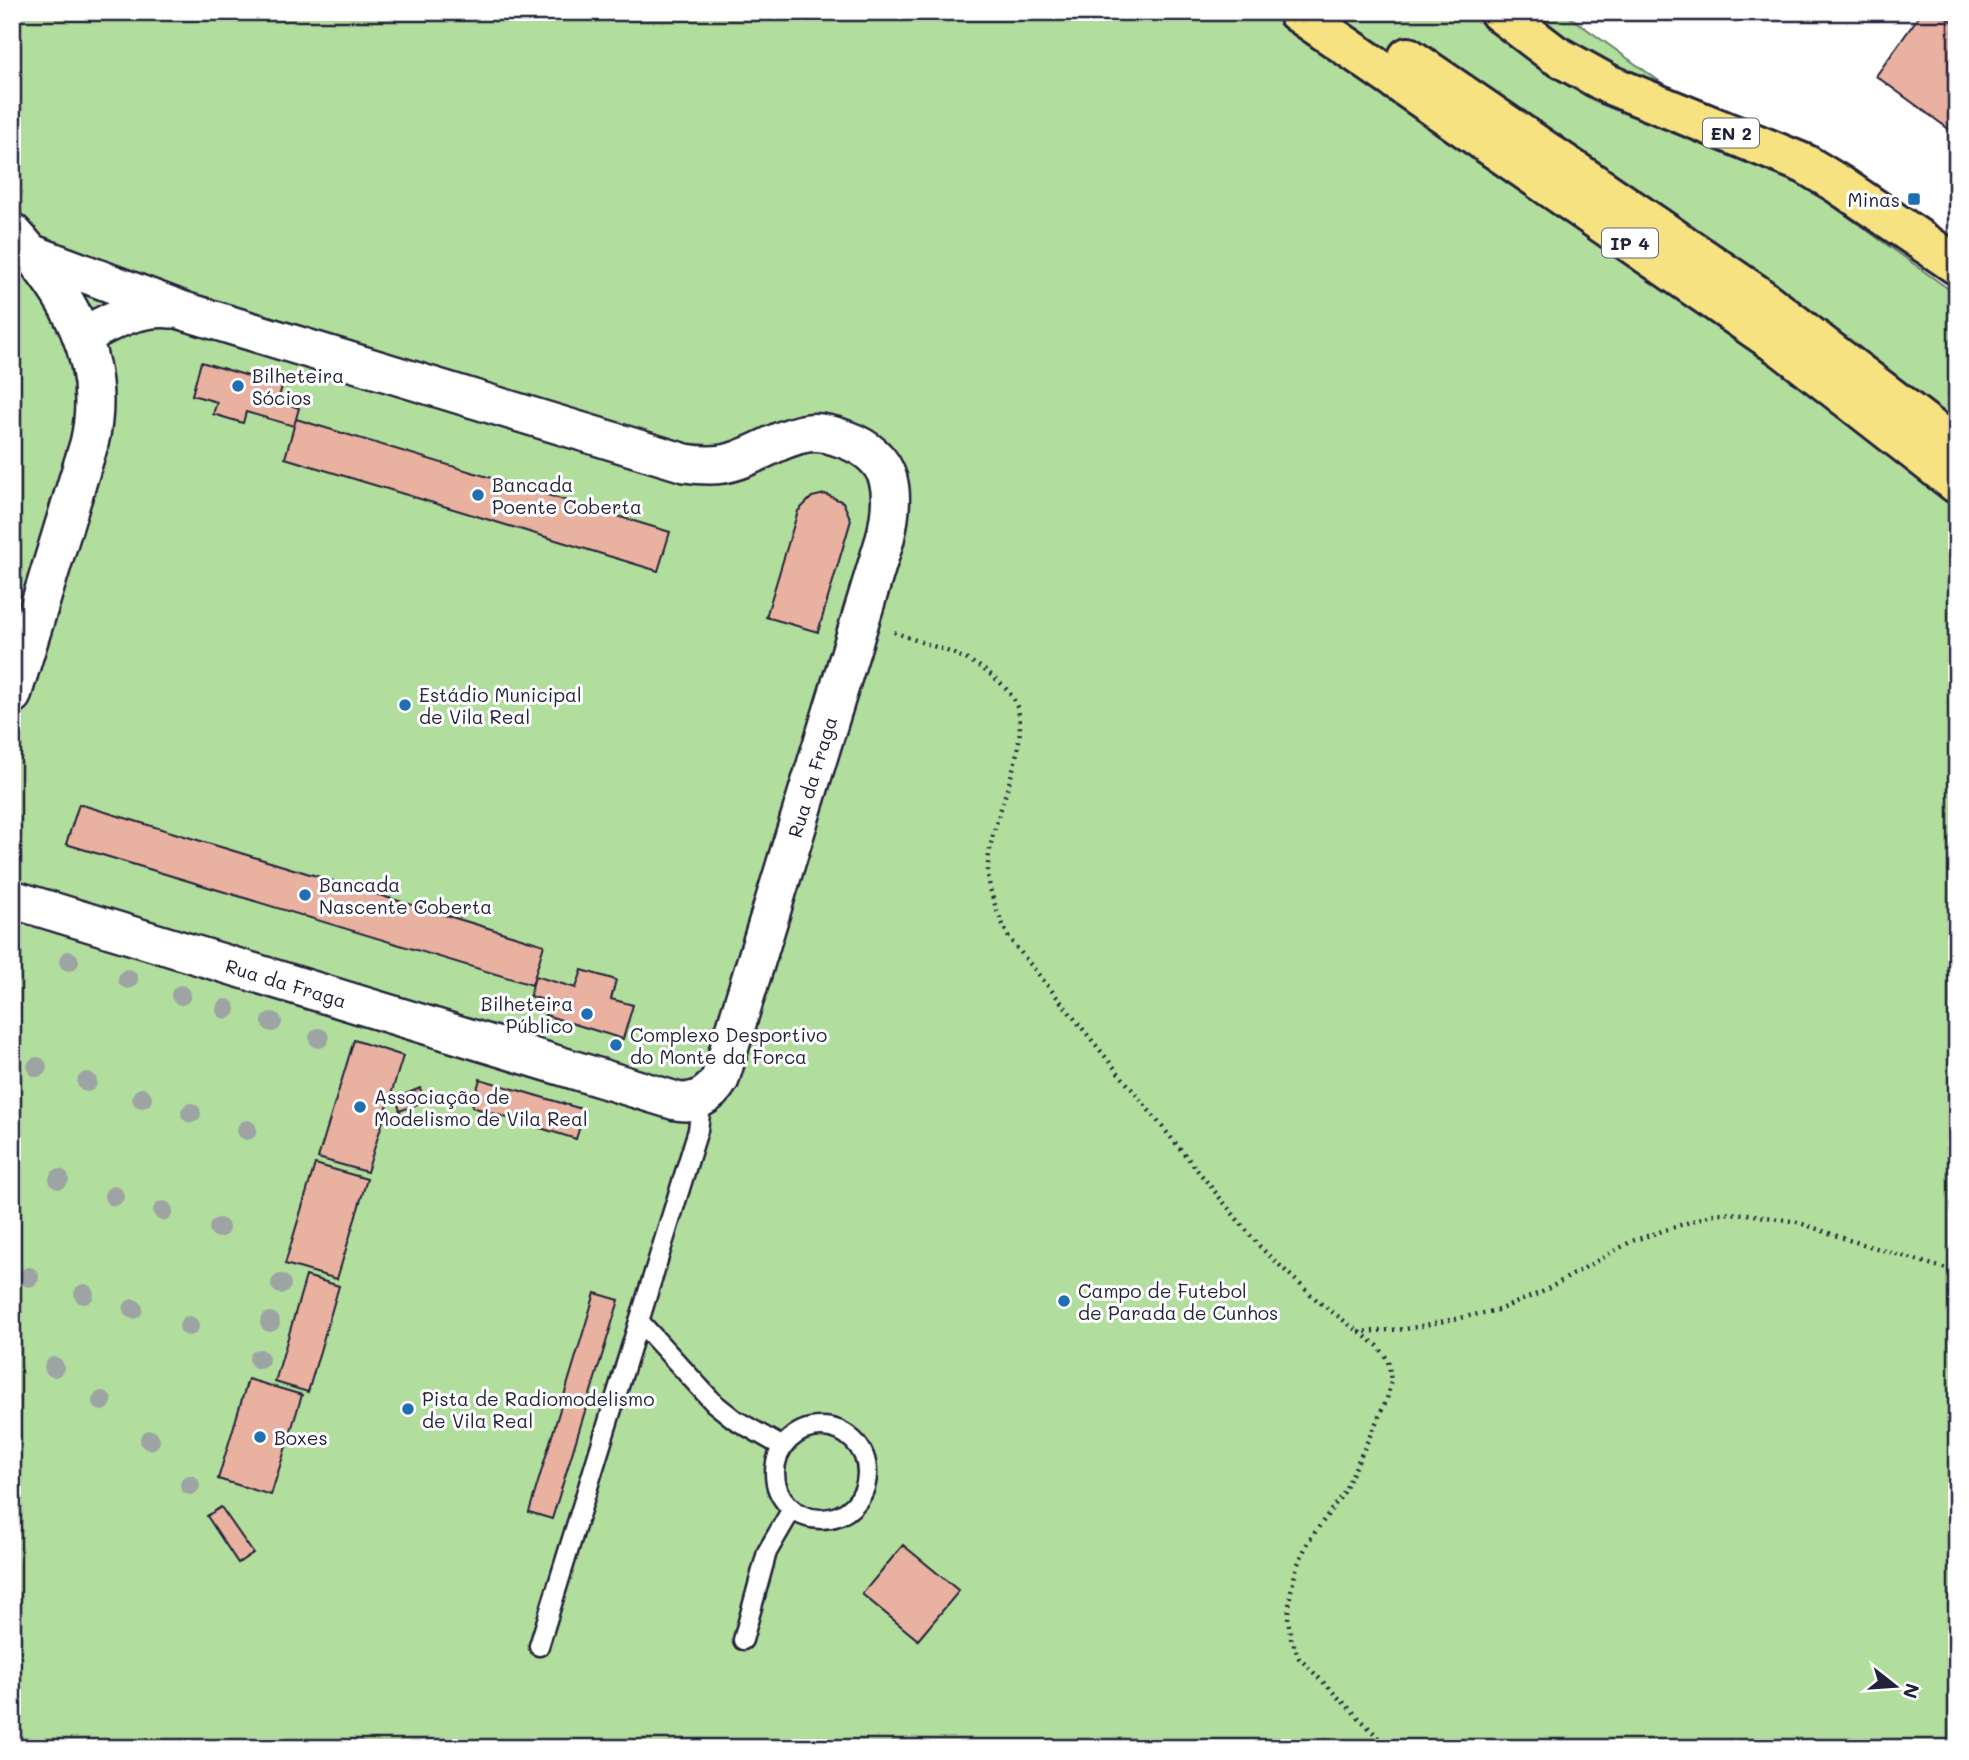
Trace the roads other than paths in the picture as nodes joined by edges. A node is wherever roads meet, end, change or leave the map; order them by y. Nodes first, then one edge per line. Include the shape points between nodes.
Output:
1 (1297, 12) edge
2 (1343, 12) edge
3 (1499, 12) edge
4 (22, 243) edge
5 (1957, 265) edge
6 (184, 311) junction
7 (82, 337) junction
8 (1957, 448) edge
9 (1957, 484) edge
10 (12, 695) edge
11 (12, 899) edge
12 (702, 1098) junction
13 (639, 1321) junction
14 (783, 1447) junction
15 (792, 1509) junction
16 (743, 1640) dead end
17 (539, 1646) dead end

1 - 9 main road, IP 4 via 1784,349
2 - 8 main road, IP 4 via 1754,293
3 - 5 main road, EN 2 via 1554,54 1608,84 1805,164
4 - 6 street
4 - 7 street via 57,286
6 - 7 street via 138,310
6 - 12 street, Rua da Fraga via 685,463 723,464 809,432 856,443 884,468 892,494 885,539 720,1079
7 - 10 street via 91,372 93,426
11 - 12 street, Rua da Fraga via 676,1101
12 - 13 lane via 698,1130
13 - 14 lane via 714,1403
13 - 17 lane
14 - 15 lane via 775,1469 776,1485
14 - 15 lane via 800,1432 831,1429 857,1445 867,1474 858,1501 834,1518 805,1517
15 - 16 lane via 767,1552

